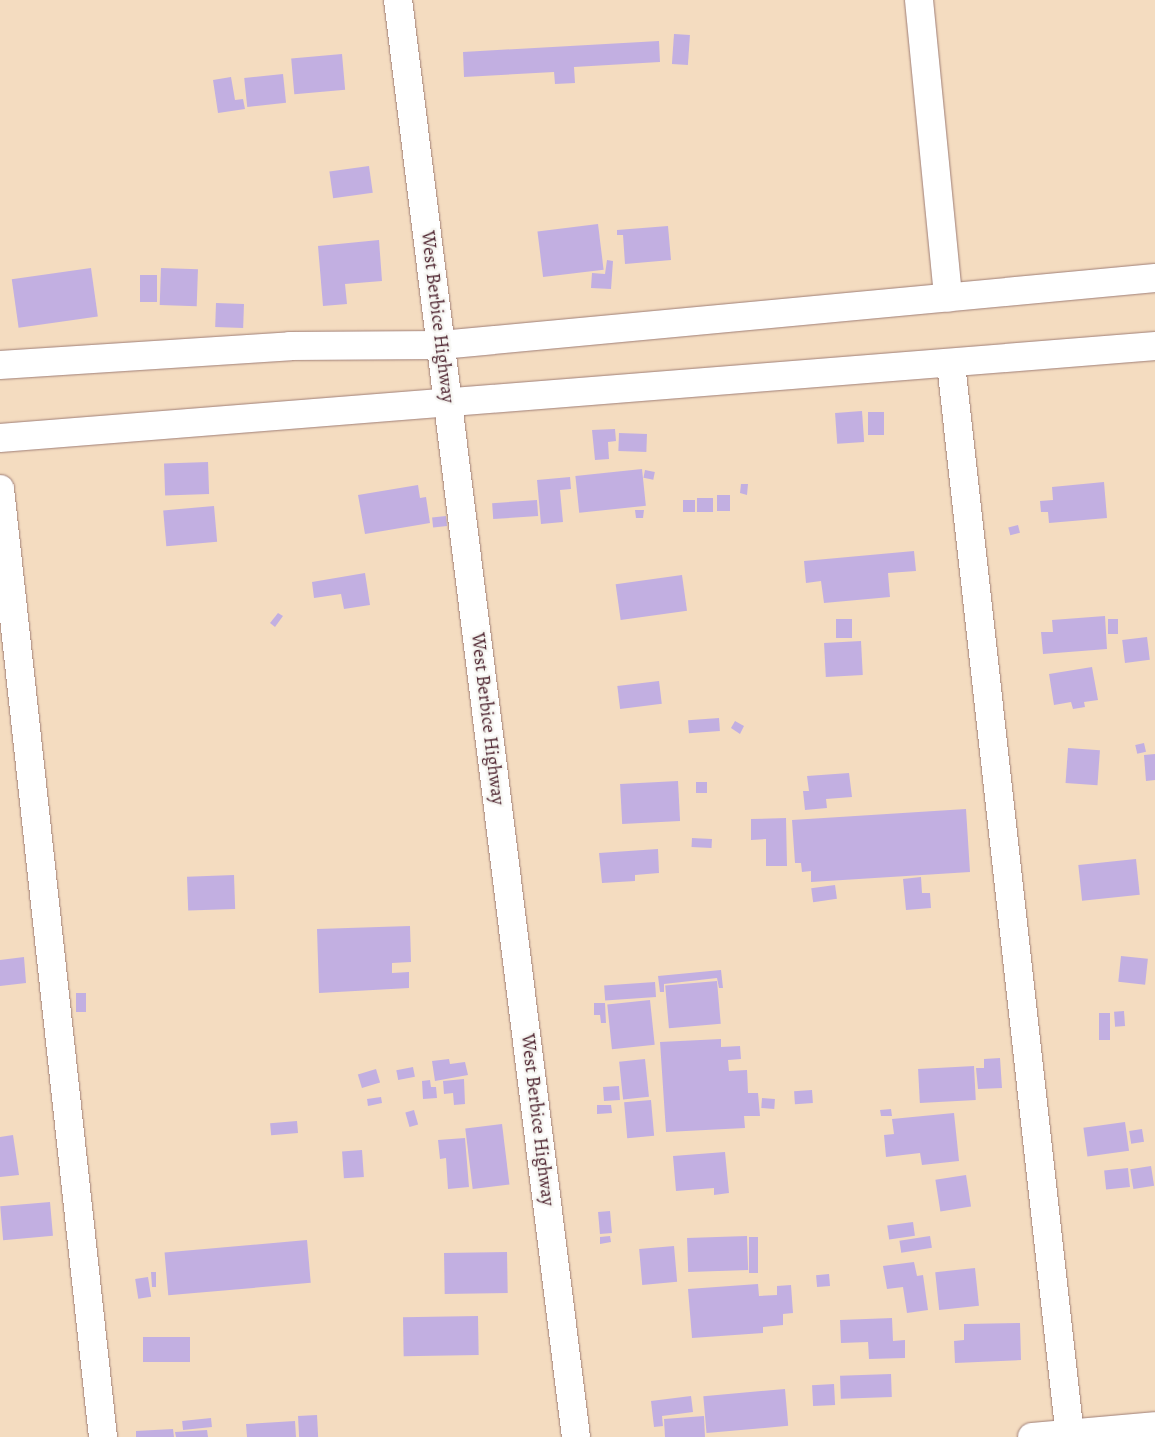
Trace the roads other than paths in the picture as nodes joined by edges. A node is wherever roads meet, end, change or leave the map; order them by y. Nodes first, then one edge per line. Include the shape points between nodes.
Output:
1 (398, 0) edge
2 (919, 0) edge
3 (1155, 278) edge
4 (948, 298) junction
5 (441, 345) junction
6 (1155, 346) edge
7 (951, 364) junction
8 (0, 365) edge
9 (448, 402) junction
10 (0, 438) edge
11 (0, 488) edge
12 (1155, 1426) edge
13 (1070, 1436) edge
14 (103, 1437) edge
15 (576, 1437) edge
16 (1032, 1437) edge

1 - 5 street, West Berbice Highway
2 - 4 street
3 - 4 street
4 - 5 street
5 - 8 street via 290,346
5 - 9 street, West Berbice Highway
6 - 7 street
7 - 9 street
7 - 13 street
9 - 10 street
9 - 15 street, West Berbice Highway
11 - 14 street
12 - 13 street
13 - 16 street

